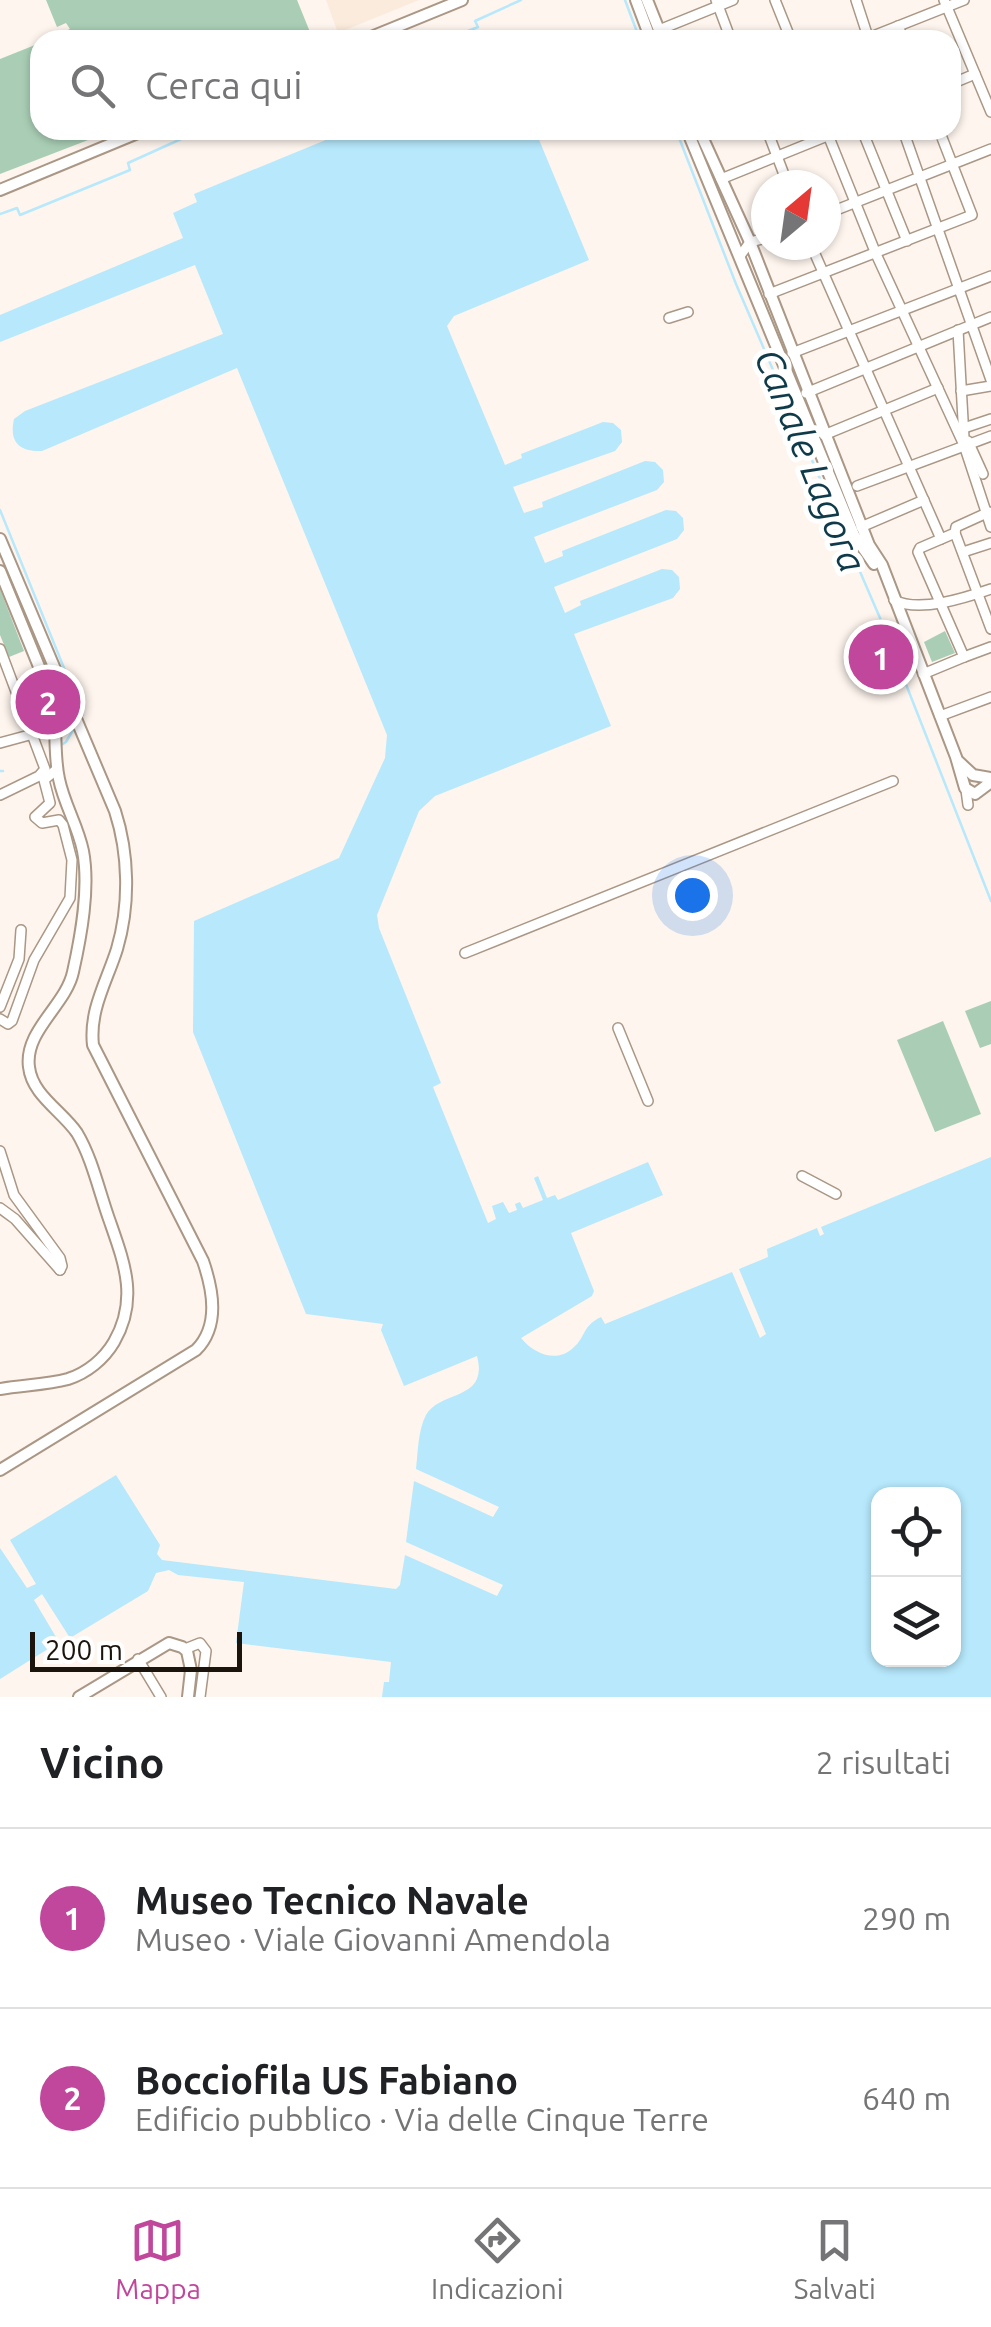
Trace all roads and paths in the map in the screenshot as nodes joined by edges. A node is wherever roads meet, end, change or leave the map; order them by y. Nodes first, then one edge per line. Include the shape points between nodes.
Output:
1 (462, 0) edge
2 (636, 0) edge
3 (647, 0) edge
4 (733, 0) edge
5 (775, 0) edge
6 (856, 0) edge
7 (964, 0) edge
8 (717, 3) edge
9 (946, 3) edge
10 (898, 26) junction
11 (388, 30) edge
12 (654, 30) edge
13 (656, 30) edge
14 (670, 30) edge
15 (727, 30) edge
16 (787, 30) edge
17 (864, 30) edge
18 (888, 30) edge
19 (900, 30) edge
20 (957, 30) edge
21 (961, 40) edge
22 (975, 74) junction
23 (961, 80) edge
24 (991, 112) edge
25 (121, 140) edge
26 (690, 140) edge
27 (704, 140) edge
28 (771, 140) edge
29 (812, 140) edge
30 (830, 140) edge
31 (866, 140) edge
32 (907, 140) edge
33 (943, 140) edge
34 (991, 149) edge
35 (778, 156) junction
36 (952, 164) junction
37 (783, 170) edge
38 (921, 177) junction
39 (721, 179) junction
40 (0, 190) edge
41 (887, 190) junction
42 (856, 202) junction
43 (841, 208) edge
44 (940, 230) junction
45 (907, 241) junction
46 (750, 242) junction
47 (876, 254) junction
48 (740, 256) junction
49 (816, 260) edge
50 (823, 275) junction
51 (991, 276) edge
52 (958, 287) junction
53 (769, 294) junction
54 (902, 310) junction
55 (688, 312) dead end
56 (669, 318) dead end
57 (991, 318) edge
58 (972, 325) junction
59 (958, 330) junction
60 (846, 331) junction
61 (919, 346) junction
62 (792, 352) junction
63 (864, 369) junction
64 (991, 383) edge
65 (938, 388) junction
66 (962, 390) junction
67 (806, 393) junction
68 (883, 410) junction
69 (991, 418) edge
70 (824, 435) junction
71 (991, 436) edge
72 (965, 438) junction
73 (909, 464) junction
74 (983, 474) edge
75 (856, 486) dead end
76 (991, 486) edge
77 (979, 490) junction
78 (924, 500) junction
79 (989, 512) edge
80 (862, 527) junction
81 (991, 527) edge
82 (955, 533) junction
83 (0, 539) edge
84 (941, 539) junction
85 (991, 542) edge
86 (963, 552) junction
87 (0, 572) edge
88 (883, 574) junction
89 (991, 589) edge
90 (978, 594) junction
91 (894, 600) junction
92 (939, 602) junction
93 (928, 604) junction
94 (901, 618) junction
95 (991, 630) edge
96 (991, 647) edge
97 (0, 649) edge
98 (964, 657) junction
99 (923, 674) junction
100 (991, 697) edge
101 (940, 716) junction
102 (33, 734) junction
103 (0, 743) edge
104 (57, 769) junction
105 (893, 781) dead end
106 (978, 783) edge
107 (0, 795) edge
108 (20, 930) dead end
109 (465, 952) dead end
110 (0, 1007) edge
111 (0, 1019) edge
112 (618, 1028) dead end
113 (648, 1101) dead end
114 (0, 1150) edge
115 (802, 1176) dead end
116 (836, 1194) dead end
117 (0, 1208) edge
118 (0, 1388) edge
119 (0, 1470) edge
120 (185, 1649) junction
121 (138, 1660) junction
122 (79, 1697) edge
123 (160, 1697) edge
124 (188, 1697) edge
125 (200, 1697) edge

1 - 11 main road
2 - 12 main road
3 - 13 main road
4 - 8 street
5 - 16 street
6 - 17 street
7 - 9 street
8 - 14 street
8 - 15 street
9 - 10 street
9 - 20 street
10 - 18 street
10 - 19 street
21 - 22 street
22 - 23 street
22 - 24 street
25 - 40 main road
26 - 48 main road
27 - 39 main road
28 - 35 street
29 - 35 street
30 - 42 street
31 - 41 street
32 - 38 street
33 - 36 street
34 - 36 street
35 - 37 street
35 - 39 street
36 - 38 street
36 - 44 street via 972,215
38 - 41 street
38 - 44 street
39 - 46 main road
41 - 42 street
41 - 45 street
42 - 43 street
42 - 47 street
44 - 45 street
44 - 52 street
45 - 47 street
46 - 48 street
46 - 53 main road
47 - 50 street
47 - 54 street
48 - 88 main road via 854,535
49 - 50 street
50 - 53 street
50 - 60 street
51 - 52 street
52 - 54 street
52 - 58 street
53 - 62 main road
54 - 60 street
54 - 61 street
55 - 56 street
57 - 58 street
58 - 59 street
58 - 64 street
59 - 61 street
59 - 66 street
60 - 62 street
60 - 63 street
61 - 63 street
61 - 65 street
62 - 67 main road
63 - 67 street
63 - 68 street
64 - 66 street
65 - 68 street
65 - 72 street
66 - 72 street
67 - 70 main road
68 - 70 street
68 - 73 street
69 - 72 street
70 - 80 main road
71 - 72 street
72 - 73 street
72 - 74 street
73 - 75 street
73 - 78 street
74 - 77 street
76 - 77 street
77 - 79 street
78 - 80 street
78 - 84 street
79 - 81 street
79 - 82 street
80 - 88 main road
82 - 84 street
82 - 86 street
83 - 119 main road via 125,848 120,936 93,1019 93,1045 203,1261 212,1313 196,1350
84 - 92 street via 918,552
85 - 86 street
86 - 90 street
87 - 104 main road via 56,714
88 - 91 main road
89 - 90 street
90 - 92 street
90 - 95 street
91 - 93 street
91 - 94 main road
92 - 93 street
92 - 98 street
93 - 94 street
94 - 99 main road
96 - 98 street
97 - 102 street
98 - 99 street
99 - 101 main road
100 - 101 street
101 - 106 main road via 956,757
102 - 103 street
102 - 107 street via 44,772
104 - 111 street via 44,780 50,803 35,816 63,825 72,860 70,898 34,960 12,1021
104 - 118 main road via 86,878 72,976 34,1040 29,1066 38,1089 83,1145 122,1258 130,1304 110,1350 90,1368 65,1380
105 - 109 street
108 - 110 street via 19,958
112 - 113 street
114 - 117 street via 14,1195 60,1258 61,1270
115 - 116 street
120 - 121 main road via 164,1644
120 - 124 main road
120 - 125 street via 200,1643 206,1651
121 - 122 main road
121 - 123 street

